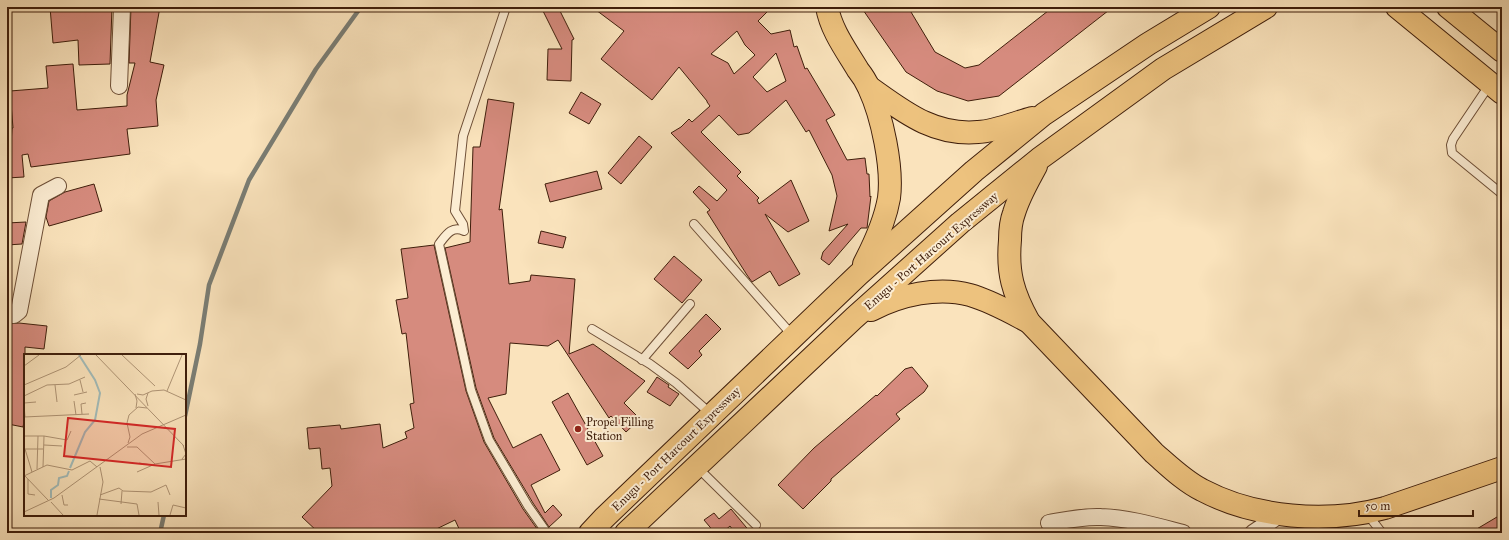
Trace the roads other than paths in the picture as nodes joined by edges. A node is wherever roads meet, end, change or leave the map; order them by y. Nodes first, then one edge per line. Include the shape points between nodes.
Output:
1 (122, 7) edge
2 (506, 7) edge
3 (827, 7) edge
4 (1209, 7) edge
5 (1266, 7) edge
6 (1397, 7) edge
7 (1448, 7) edge
8 (1502, 51) edge
9 (119, 86) dead end
10 (869, 87) junction
11 (1496, 88) edge
12 (1044, 114) junction
13 (1039, 159) junction
14 (58, 186) dead end
15 (1502, 194) edge
16 (694, 224) dead end
17 (858, 275) junction
18 (690, 304) dead end
19 (7, 315) edge
20 (854, 318) junction
21 (1029, 322) junction
22 (592, 329) dead end
23 (793, 337) junction
24 (642, 360) junction
25 (712, 415) junction
26 (696, 466) junction
27 (1502, 468) edge
28 (1366, 513) junction
29 (1281, 514) junction
30 (1049, 523) dead end
31 (756, 525) dead end
32 (547, 533) edge
33 (590, 533) edge
34 (626, 533) edge
35 (1183, 533) edge
36 (1253, 533) edge
37 (1382, 533) edge

1 - 9 street
2 - 32 lane via 463,136 455,211 464,231 449,231 439,244 471,390 489,440
3 - 10 main road via 844,48
4 - 12 main road, Enugu - Port Harcourt Expressway via 1148,44
5 - 13 main road, Enugu - Port Harcourt Expressway via 1163,70
6 - 11 main road
7 - 8 main road
10 - 12 main road via 914,118 954,132 978,132 1005,127
10 - 17 main road via 882,124 887,151 889,198 880,229
11 - 15 lane via 1453,139 1451,145 1452,153
12 - 17 main road, Enugu - Port Harcourt Expressway via 974,170
13 - 20 main road, Enugu - Port Harcourt Expressway via 960,223
13 - 21 main road via 1013,214 1008,256 1018,302
14 - 19 street via 41,195 19,311 14,315
16 - 23 lane
17 - 23 main road, Enugu - Port Harcourt Expressway
18 - 24 lane
20 - 21 main road via 902,297 947,292 969,295
20 - 26 main road, Enugu - Port Harcourt Expressway
21 - 29 main road via 1176,473 1202,490 1227,500
22 - 24 lane
23 - 25 main road, Enugu - Port Harcourt Expressway
24 - 25 lane via 676,383
25 - 33 main road, Enugu - Port Harcourt Expressway
26 - 31 lane
26 - 34 main road, Enugu - Port Harcourt Expressway
27 - 28 main road
28 - 29 main road via 1318,516
28 - 37 lane
29 - 36 street
30 - 35 street via 1101,517 1134,521

